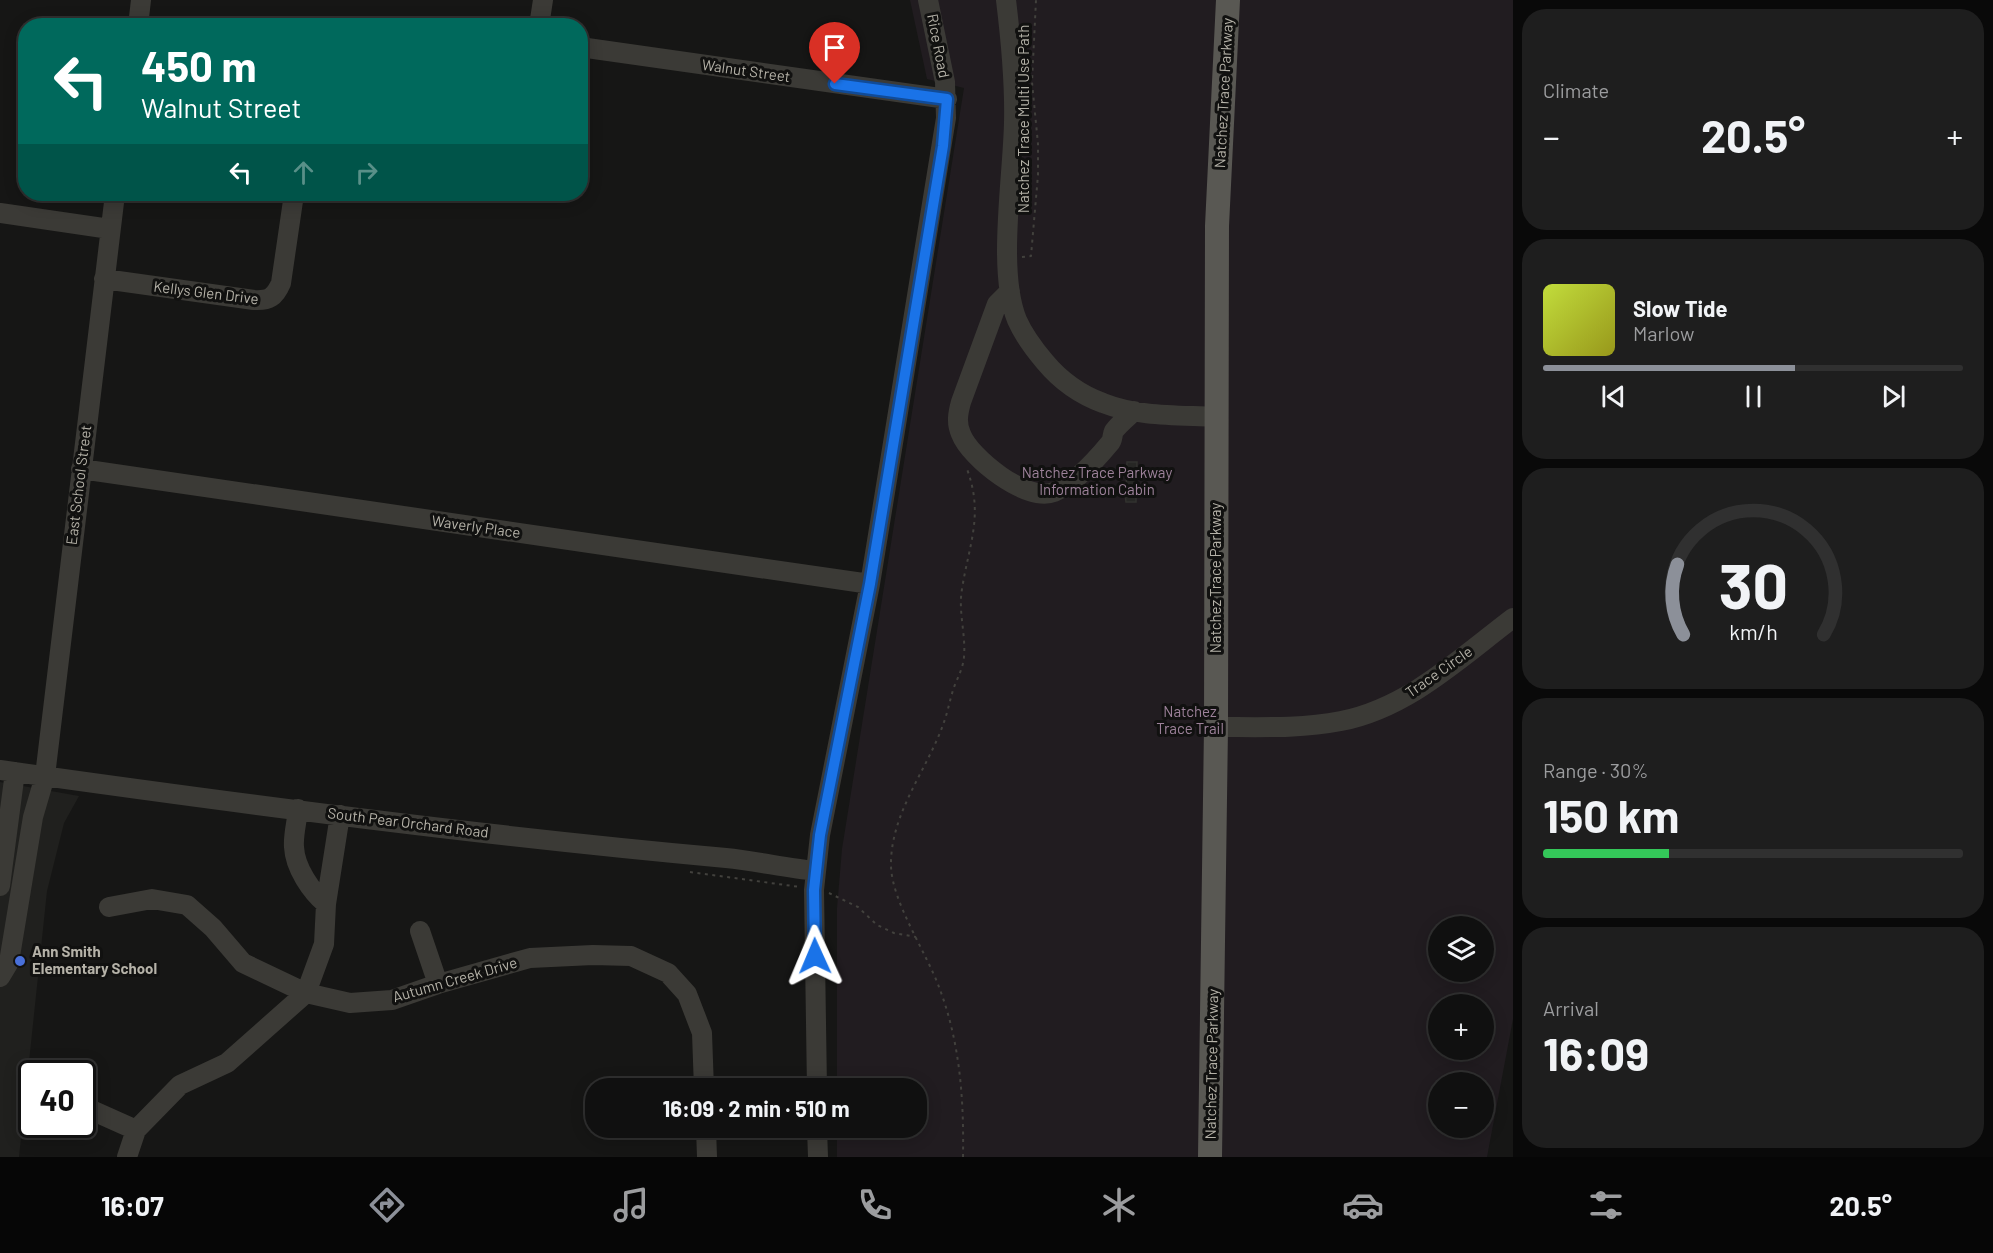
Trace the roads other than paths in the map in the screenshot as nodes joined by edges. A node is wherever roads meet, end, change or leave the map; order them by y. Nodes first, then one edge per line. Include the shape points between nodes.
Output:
1 (141, 0) edge
2 (543, 0) edge
3 (928, 0) edge
4 (1006, 0) edge
5 (1228, 0) edge
6 (139, 18) edge
7 (540, 18) edge
8 (588, 48) edge
9 (947, 99) junction
10 (114, 201) edge
11 (293, 201) edge
12 (0, 213) edge
13 (110, 229) junction
14 (104, 279) junction
15 (1010, 291) junction
16 (1134, 411) junction
17 (1216, 417) junction
18 (81, 469) junction
19 (870, 584) junction
20 (1513, 618) edge
21 (1216, 727) junction
22 (8, 771) edge
23 (45, 776) junction
24 (297, 809) junction
25 (340, 815) junction
26 (5, 824) edge
27 (816, 871) junction
28 (0, 886) edge
29 (326, 904) junction
30 (109, 908) dead end
31 (420, 931) dead end
32 (0, 977) edge
33 (438, 984) junction
34 (306, 993) junction
35 (704, 1078) edge
36 (817, 1078) edge
37 (96, 1112) edge
38 (136, 1131) junction
39 (706, 1138) edge
40 (817, 1138) edge
41 (127, 1157) edge
42 (707, 1157) edge
43 (818, 1157) edge
44 (1210, 1157) edge

1 - 6 street
2 - 7 street
3 - 9 street, Rice Road
4 - 15 street via 1014,90 1007,259
5 - 17 main road, Natchez Trace Parkway via 1217,226
8 - 9 street, Walnut Street
9 - 19 street, Rice Road via 943,146
10 - 13 street, East School Street
11 - 14 street, Kellys Glen Drive via 281,283 270,299
12 - 13 street
13 - 14 street, East School Street
14 - 18 street, East School Street
15 - 16 street via 1023,331 1059,376 1095,400
15 - 16 street via 997,304 961,402 958,425 974,455 1011,482 1047,494 1072,479
16 - 17 street
17 - 21 main road, Natchez Trace Parkway
18 - 19 street, Waverly Place
18 - 23 street, East School Street
19 - 27 street, Rice Road
20 - 21 street, Trace Circle via 1426,686 1361,716 1310,725
21 - 44 main road, Natchez Trace Parkway
22 - 23 street, South Pear Orchard Road
22 - 26 street
23 - 24 street, South Pear Orchard Road
23 - 32 street, East School Street via 33,817 9,962
24 - 25 street, South Pear Orchard Road
24 - 29 street via 296,859 315,894
25 - 27 street, South Pear Orchard Road
25 - 29 street
26 - 28 street
27 - 36 street, Rice Road
29 - 34 street via 324,944
30 - 34 street, Autumn Creek Drive via 152,899 186,905 213,928 243,963
31 - 33 street
33 - 34 street, Autumn Creek Drive via 392,1000 350,1003
33 - 35 street, Autumn Creek Drive via 530,958 631,956 668,973 687,994 702,1033
34 - 38 street via 227,1063 180,1085
37 - 38 street
38 - 41 street
39 - 42 street
40 - 43 street

